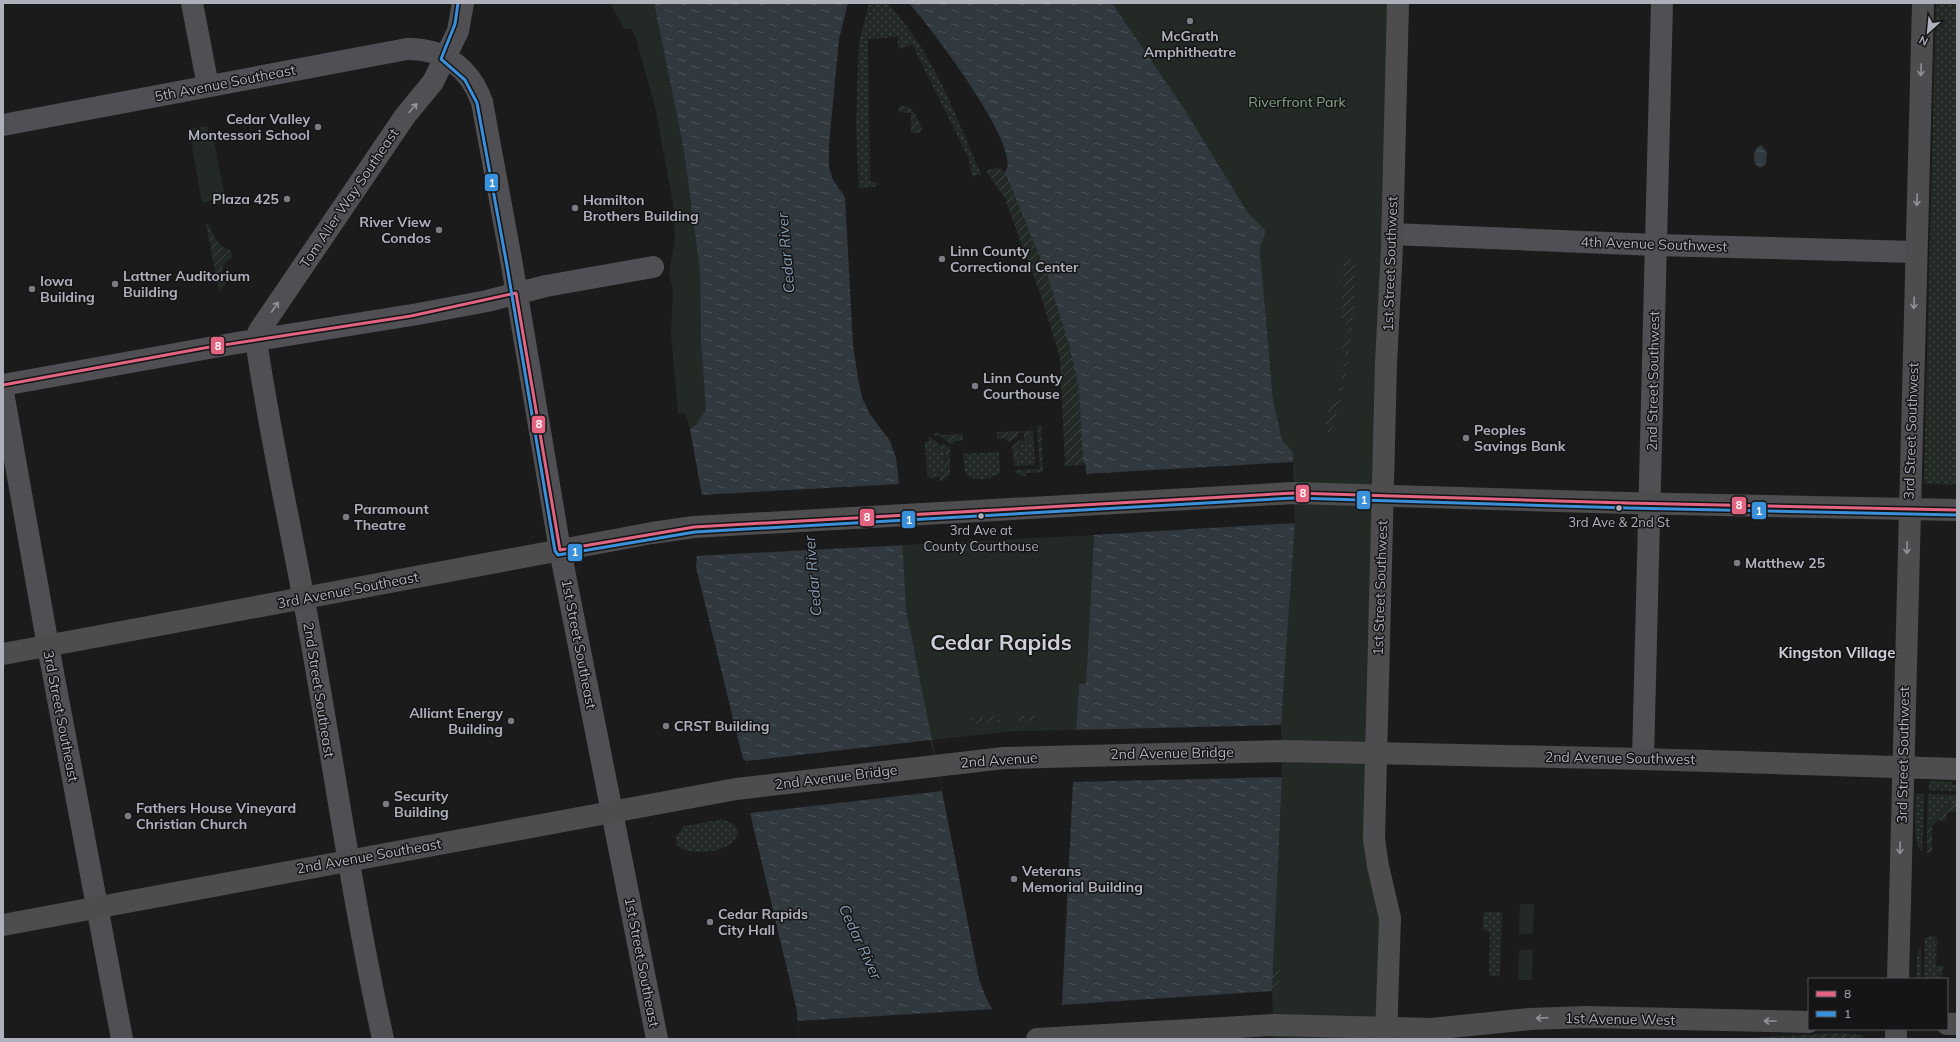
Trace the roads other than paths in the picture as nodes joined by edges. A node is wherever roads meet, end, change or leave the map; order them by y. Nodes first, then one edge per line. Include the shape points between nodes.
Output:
1 (192, 3) edge
2 (463, 3) edge
3 (1398, 3) edge
4 (1662, 3) edge
5 (1923, 3) edge
6 (446, 58) junction
7 (208, 86) junction
8 (3, 125) edge
9 (1392, 234) junction
10 (1656, 245) junction
11 (1916, 252) junction
12 (653, 267) dead end
13 (516, 293) junction
14 (256, 340) junction
15 (3, 385) edge
16 (3, 392) edge
17 (1383, 495) junction
18 (1650, 503) junction
19 (1909, 509) junction
20 (1957, 510) edge
21 (560, 550) junction
22 (304, 599) junction
23 (48, 646) junction
24 (3, 654) edge
25 (1282, 751) joint
26 (1377, 753) junction
27 (1062, 756) joint
28 (1644, 759) junction
29 (936, 765) joint
30 (1903, 767) junction
31 (1957, 768) edge
32 (742, 788) joint
33 (612, 811) junction
34 (349, 860) junction
35 (97, 907) junction
36 (3, 925) edge
37 (1898, 978) edge
38 (1808, 1022) edge
39 (1431, 1029) junction
40 (1387, 1033) edge
41 (122, 1039) edge
42 (383, 1039) edge
43 (657, 1039) edge
44 (1037, 1039) edge
45 (1483, 1039) edge

1 - 7 street
2 - 6 street via 460,25
3 - 9 main road, 1st Street Southwest
4 - 10 street, 2nd Street Southwest
5 -> 11 main road, 3rd Street Southwest
6 - 7 street, 5th Avenue Southeast via 426,50 407,49
6 - 13 street, 1st Street Southeast via 470,77 482,102
14 -> 6 street, Tom Aller Way Southeast via 263,325 405,116 430,86
7 - 8 street, 5th Avenue Southeast
9 - 10 street, 4th Avenue Southwest
9 - 17 main road, 1st Street Southwest
10 - 11 street, 4th Avenue Southwest
10 - 18 street, 2nd Street Southwest
11 -> 19 main road, 3rd Street Southwest
12 - 13 street
13 - 14 street via 418,314
13 - 21 street, 1st Street Southeast
14 - 15 street
14 - 22 street, 2nd Street Southeast
16 - 23 street, 3rd Street Southeast
17 - 18 main road, 3rd Avenue Southeast
17 - 21 main road, 3rd Avenue Southeast via 1294,493 694,527
17 - 26 main road, 1st Street Southwest
18 - 19 main road, 3rd Avenue Southeast
18 - 28 street, 2nd Street Southwest
19 - 20 main road, 3rd Avenue Southeast
19 -> 30 main road, 3rd Street Southwest
21 - 22 main road, 3rd Avenue Southeast
21 - 33 street, 1st Street Southeast
22 - 23 main road, 3rd Avenue Southeast
22 - 34 street, 2nd Street Southeast
23 - 24 main road, 3rd Avenue Southeast
23 - 35 street, 3rd Street Southeast
25 - 26 main road, 2nd Avenue Southwest
25 - 27 main road, 2nd Avenue Bridge
26 - 28 main road, 2nd Avenue Southwest
26 - 40 main road, 1st Street Southwest via 1374,839 1390,918
27 - 29 main road, 2nd Avenue via 1004,758
28 - 30 main road, 2nd Avenue Southwest
29 - 32 main road, 2nd Avenue Bridge
30 - 31 main road, 2nd Avenue Southwest
30 -> 37 main road, 3rd Street Southwest
32 - 33 main road, 2nd Avenue Southeast
33 - 34 main road, 2nd Avenue Southeast
33 - 43 street, 1st Street Southeast
34 - 35 main road, 2nd Avenue Southeast
34 - 42 street, 2nd Street Southeast
35 - 36 main road, 2nd Avenue Southeast
35 - 41 street, 3rd Street Southeast
38 -> 39 main road, 1st Avenue West via 1586,1017 1530,1019
39 - 40 main road, 1st Avenue West
39 - 45 main road, 1st Avenue West
40 - 44 main road, 1st Avenue West via 1273,1025

